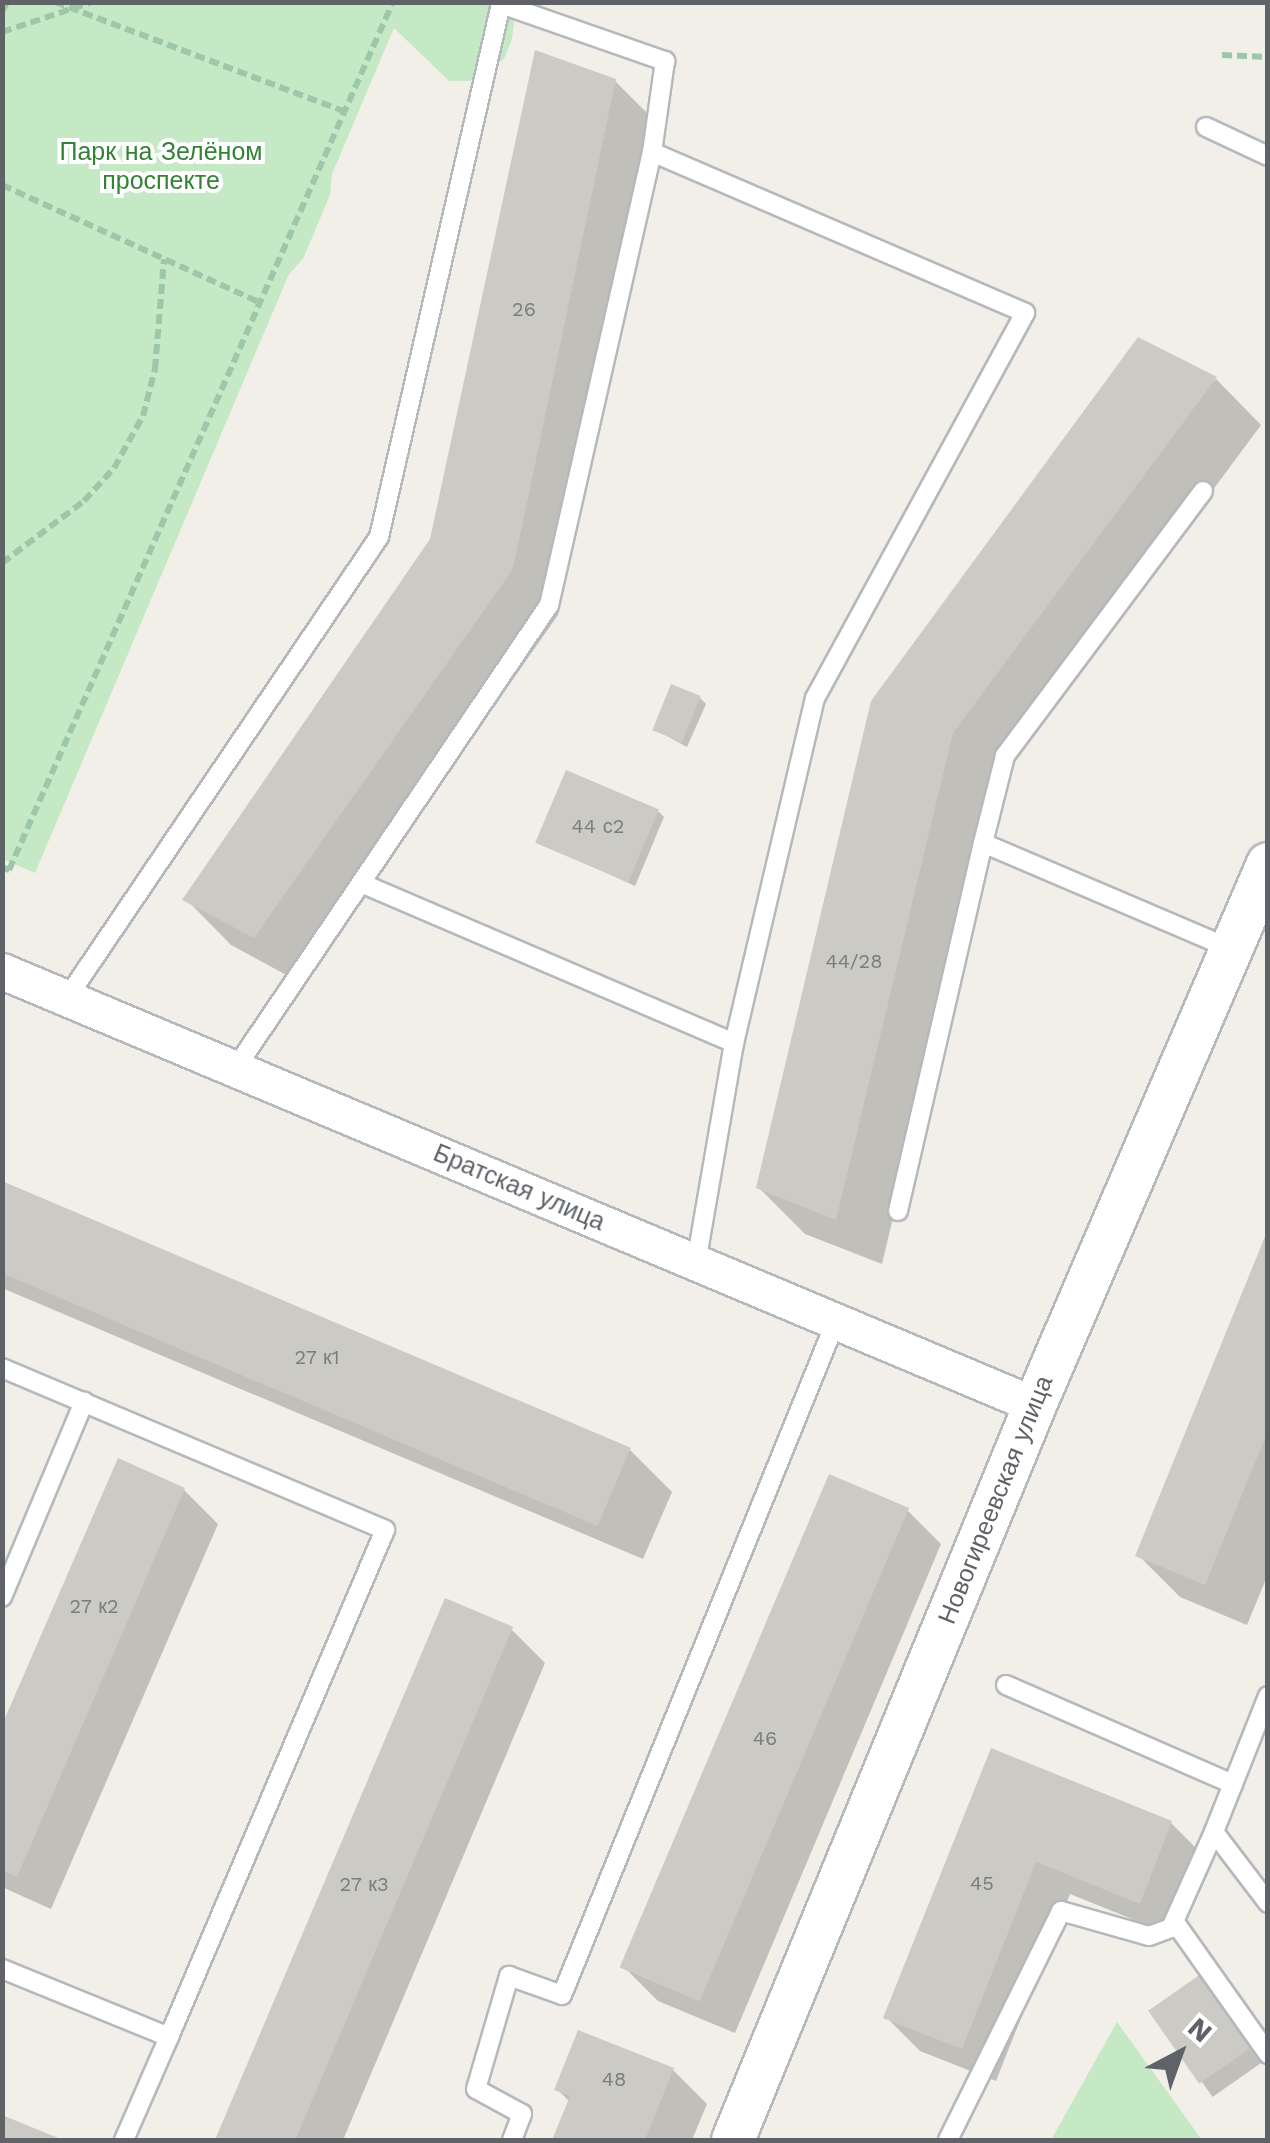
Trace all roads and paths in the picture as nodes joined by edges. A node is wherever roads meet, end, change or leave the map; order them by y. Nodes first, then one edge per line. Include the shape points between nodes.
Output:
1 (6, 2) edge
2 (55, 2) edge
3 (92, 2) edge
4 (394, 2) edge
5 (71, 8) junction
6 (2, 12) edge
7 (2, 32) edge
8 (1222, 55) dead end
9 (1268, 57) edge
10 (344, 112) junction
11 (1206, 128) dead end
12 (652, 152) junction
13 (1268, 156) edge
14 (2, 185) edge
15 (164, 259) junction
16 (260, 303) junction
17 (1203, 492) dead end
18 (2, 563) edge
19 (983, 843) junction
20 (1268, 864) edge
21 (2, 867) edge
22 (361, 883) junction
23 (1231, 949) junction
24 (2, 971) edge
25 (67, 998) junction
26 (734, 1042) junction
27 (235, 1069) junction
28 (898, 1211) dead end
29 (696, 1262) junction
30 (836, 1321) junction
31 (2, 1368) edge
32 (84, 1402) junction
33 (1035, 1405) junction
34 (2, 1597) edge
35 (1006, 1685) dead end
36 (1268, 1696) edge
37 (1233, 1784) junction
38 (1214, 1832) junction
39 (1268, 1903) edge
40 (1174, 1921) junction
41 (2, 1969) edge
42 (169, 2037) junction
43 (1268, 2054) edge
44 (124, 2140) edge
45 (512, 2140) edge
46 (733, 2140) edge
47 (948, 2140) edge

1 - 6 path
2 - 5 path
3 - 5 path
4 - 10 path
5 - 7 path
5 - 10 path
8 - 9 path
10 - 16 path
11 - 13 lane
12 - 22 lane via 549,605
12 - 25 lane via 665,61 501,4 380,536
12 - 26 lane via 1026,314 815,698
14 - 15 path
15 - 16 path
15 - 18 path via 156,369 142,416 114,468 84,501
16 - 21 path via 10,870
17 - 19 lane via 1005,756
19 - 23 lane
19 - 28 lane
20 - 23 street, Новогиреевская улица
22 - 26 lane
22 - 27 lane
23 - 33 street, Новогиреевская улица
24 - 25 street, Братская улица
25 - 27 street, Братская улица
26 - 29 lane
27 - 29 street, Братская улица
29 - 30 street, Братская улица
30 - 33 street, Братская улица
30 - 45 lane via 562,1994 510,1976 476,2089 522,2114
31 - 32 lane
32 - 34 lane
32 - 42 lane via 385,1530
33 - 46 street, Новогиреевская улица
35 - 37 lane
36 - 37 lane
37 - 38 lane
38 - 39 lane
38 - 40 lane
40 - 43 lane
40 - 47 lane via 1149,1936 1061,1911
41 - 42 lane
42 - 44 lane

